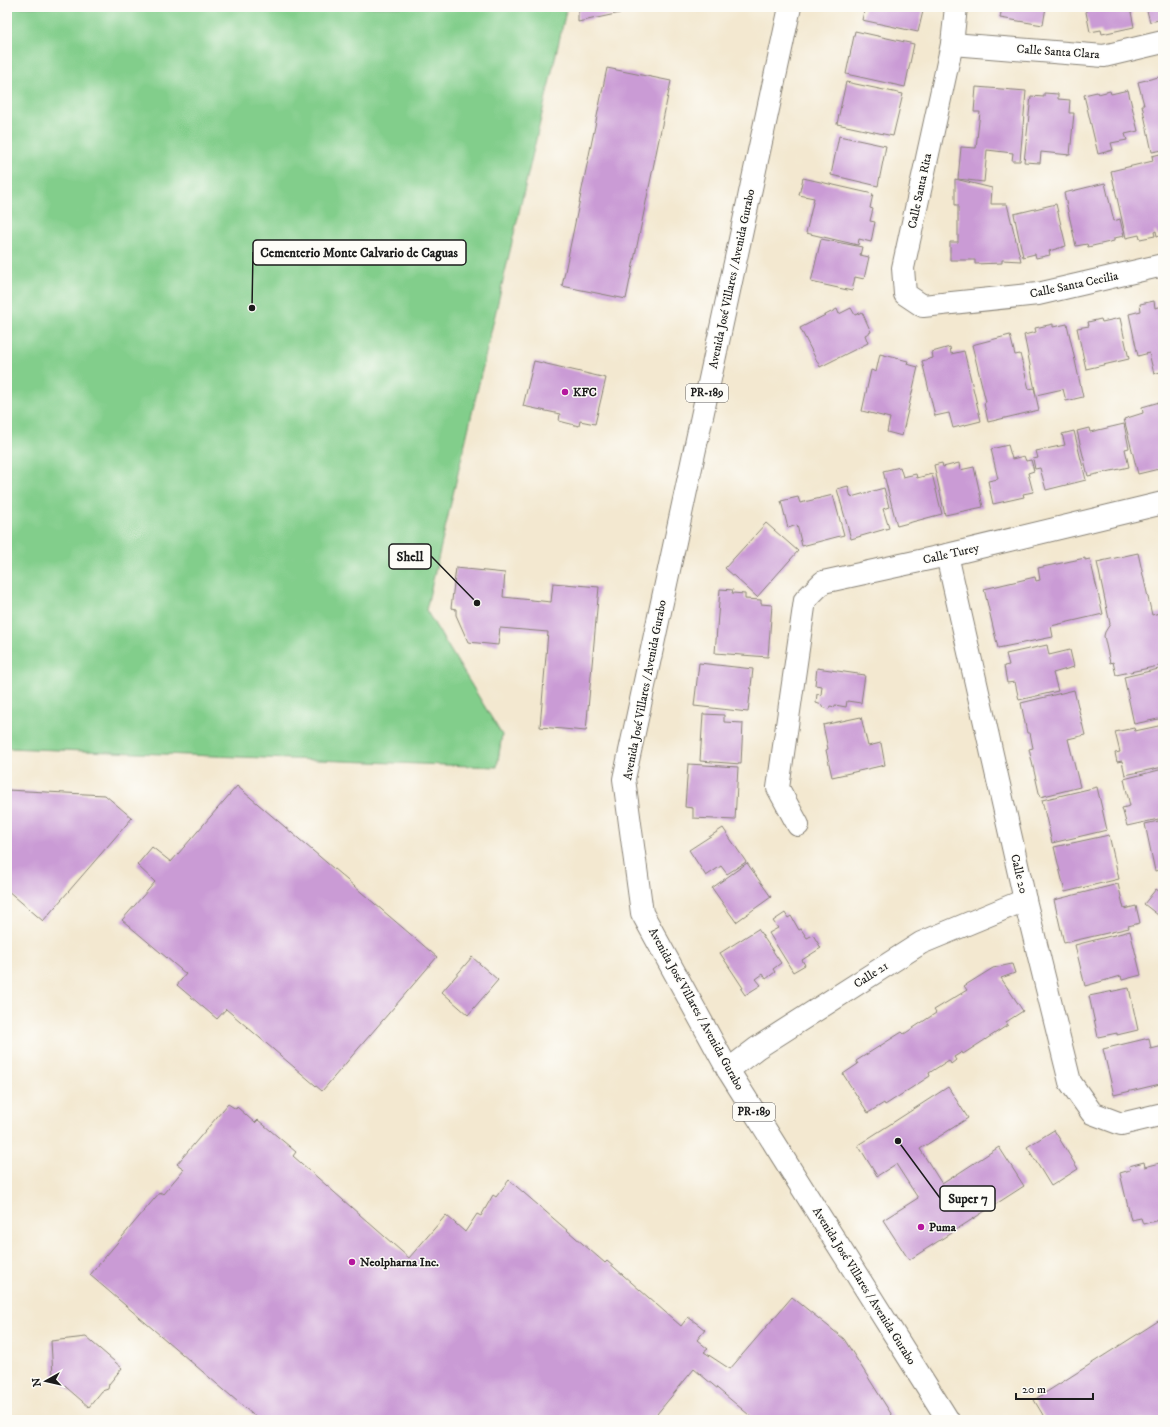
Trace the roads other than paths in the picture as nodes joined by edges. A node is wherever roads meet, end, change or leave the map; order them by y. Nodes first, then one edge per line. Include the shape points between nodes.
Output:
1 (790, 7) edge
2 (956, 7) edge
3 (1163, 42) edge
4 (952, 44) junction
5 (1163, 265) edge
6 (984, 299) joint
7 (1163, 503) edge
8 (947, 556) junction
9 (798, 825) dead end
10 (1025, 900) junction
11 (728, 1070) junction
12 (1163, 1114) edge
13 (948, 1420) edge

1 - 11 street, Avenida José Villares / Avenida Gurabo / PR-189 via 624,779 642,913
2 - 4 street, Calle Santa Rita
3 - 4 street, Calle Santa Clara via 1104,56
4 - 6 street, Calle Santa Rita via 903,268 905,294 922,306
5 - 6 street, Calle Santa Cecilia via 1038,294
7 - 8 street, Calle Turey
8 - 9 street, Calle Turey via 823,582 805,600 778,788
8 - 10 street, Calle 20
10 - 11 street, Calle 21 via 921,943 757,1048
10 - 12 street, Calle 20 via 1070,1082 1092,1113 1121,1124
11 - 13 street, Avenida José Villares / Avenida Gurabo / PR-189

